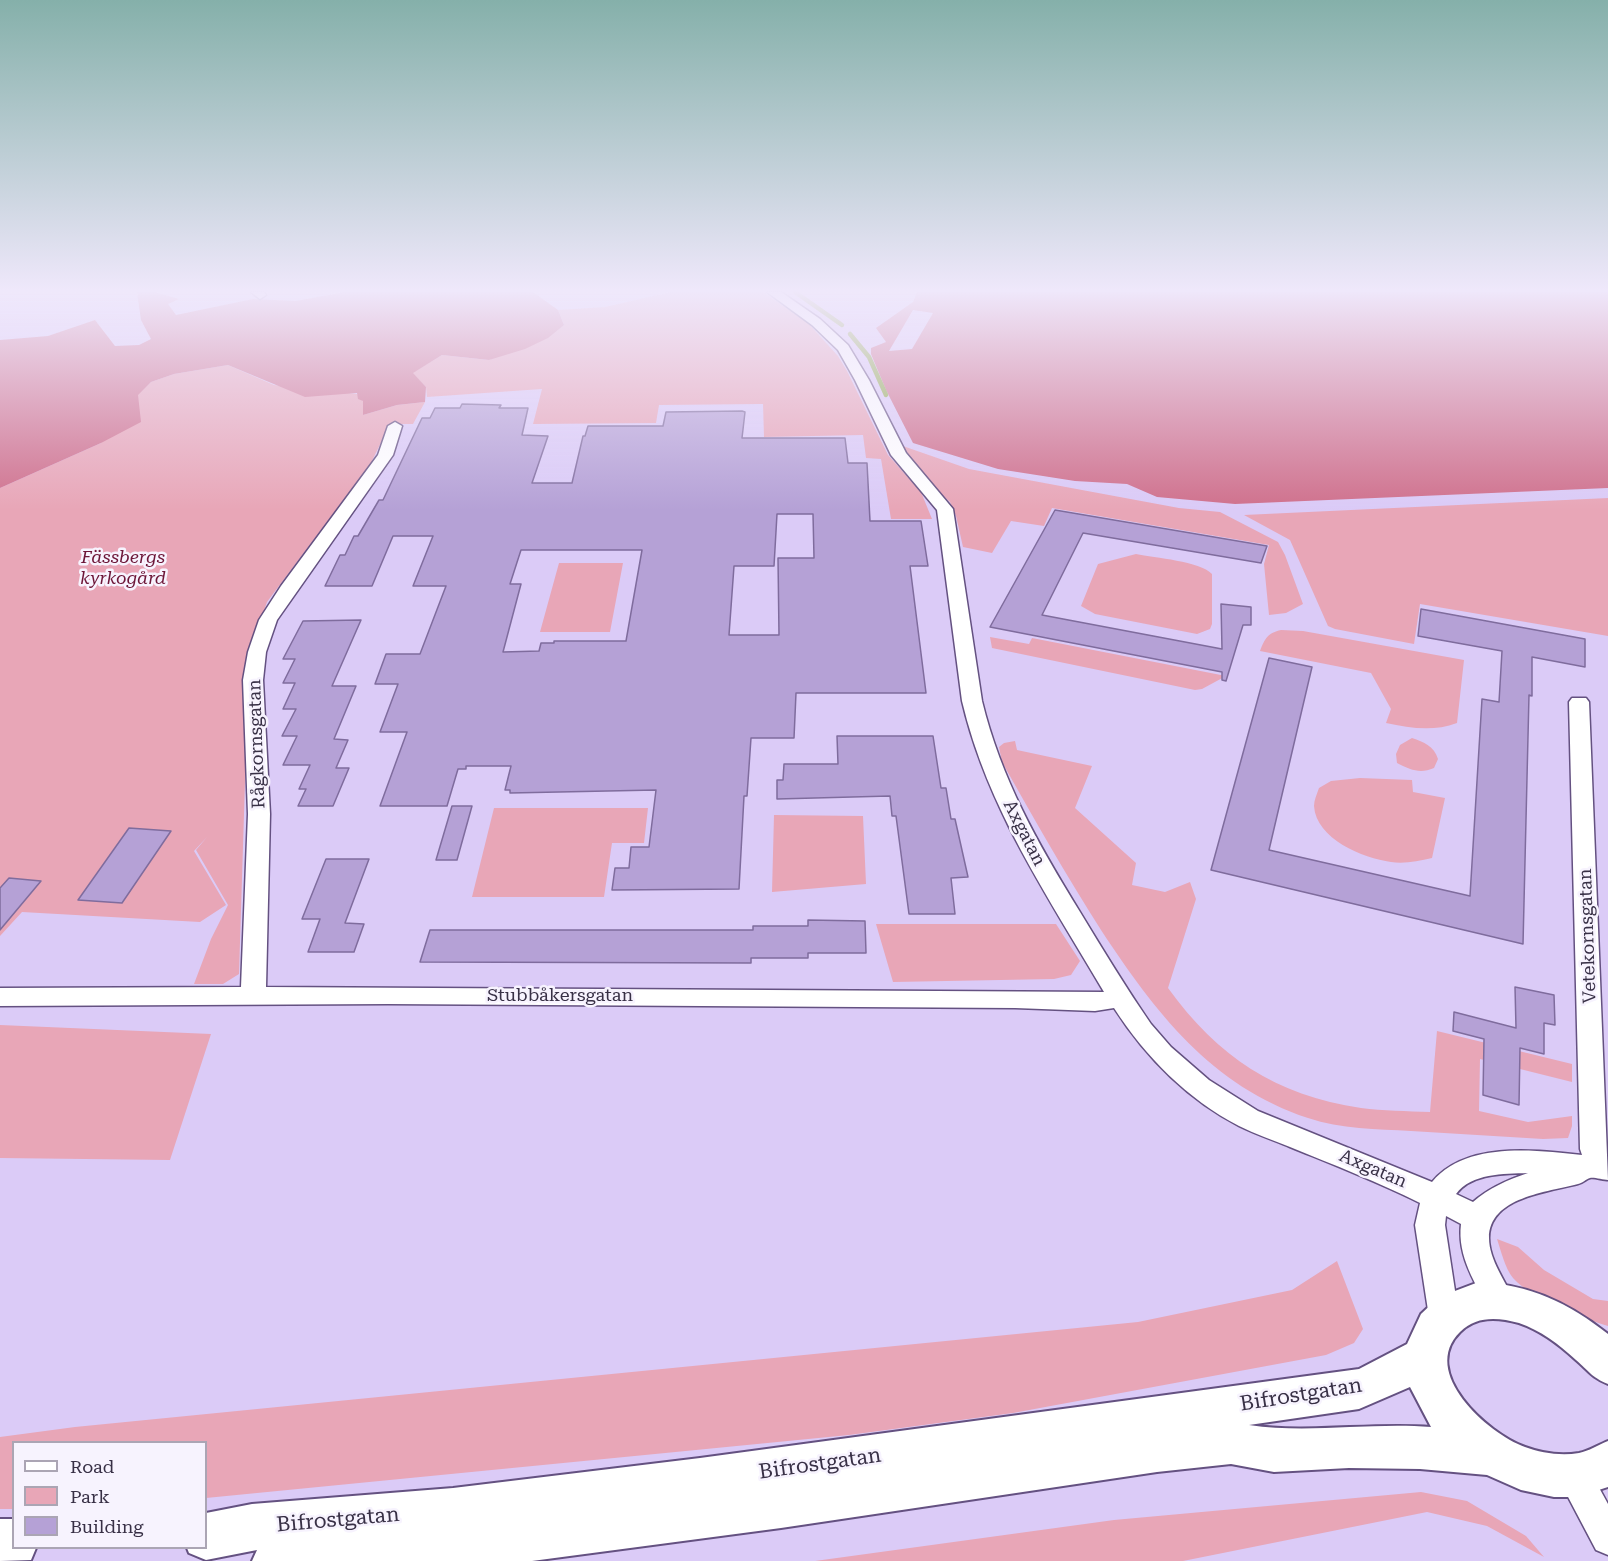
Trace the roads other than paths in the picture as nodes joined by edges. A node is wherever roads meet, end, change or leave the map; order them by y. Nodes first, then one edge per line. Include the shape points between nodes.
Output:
1 (853, 365) edge
2 (395, 426) dead end
3 (1579, 702) dead end
4 (253, 996) junction
5 (0, 997) edge
6 (1120, 998) junction
7 (1605, 1169) edge
8 (1436, 1196) junction
9 (1477, 1218) junction
10 (1500, 1302) junction
11 (1435, 1336) junction
12 (1589, 1336) edge
13 (1608, 1364) edge
14 (1491, 1454) junction
15 (1591, 1469) edge
16 (207, 1536) edge
17 (1608, 1538) edge
18 (276, 1561) edge

1 - 6 street, Axgatan via 899,455 945,509 972,701 981,737 1024,838
2 - 4 street, Rågkornsgatan via 385,455 286,590 268,620 257,652 253,680 259,814
3 - 7 street, Vetekornsgatan via 1594,1149
4 - 5 street, Stubbåkersgatan
4 - 6 street, Stubbåkersgatan via 1095,1002
6 - 8 street, Axgatan via 1162,1054 1229,1107
7 - 8 street via 1519,1161 1491,1163 1462,1174
7 - 9 street via 1526,1185 1503,1196
8 - 9 street, Axgatan
8 - 11 street via 1430,1211
9 - 10 street via 1473,1237 1478,1256
10 - 11 main road, Bifrostgatan via 1463,1306
10 - 12 main road, Bifrostgatan via 1536,1310
11 - 14 main road, Bifrostgatan via 1427,1370 1438,1401 1461,1430
11 - 16 main road, Bifrostgatan via 1383,1380 1359,1389 700,1480 453,1511 252,1527
12 - 13 main road, Bifrostgatan
14 - 15 main road, Bifrostgatan via 1533,1472 1554,1476
14 - 18 main road, Bifrostgatan via 1420,1448 1274,1450 1231,1443 527,1538 413,1539 341,1556
15 - 17 street

